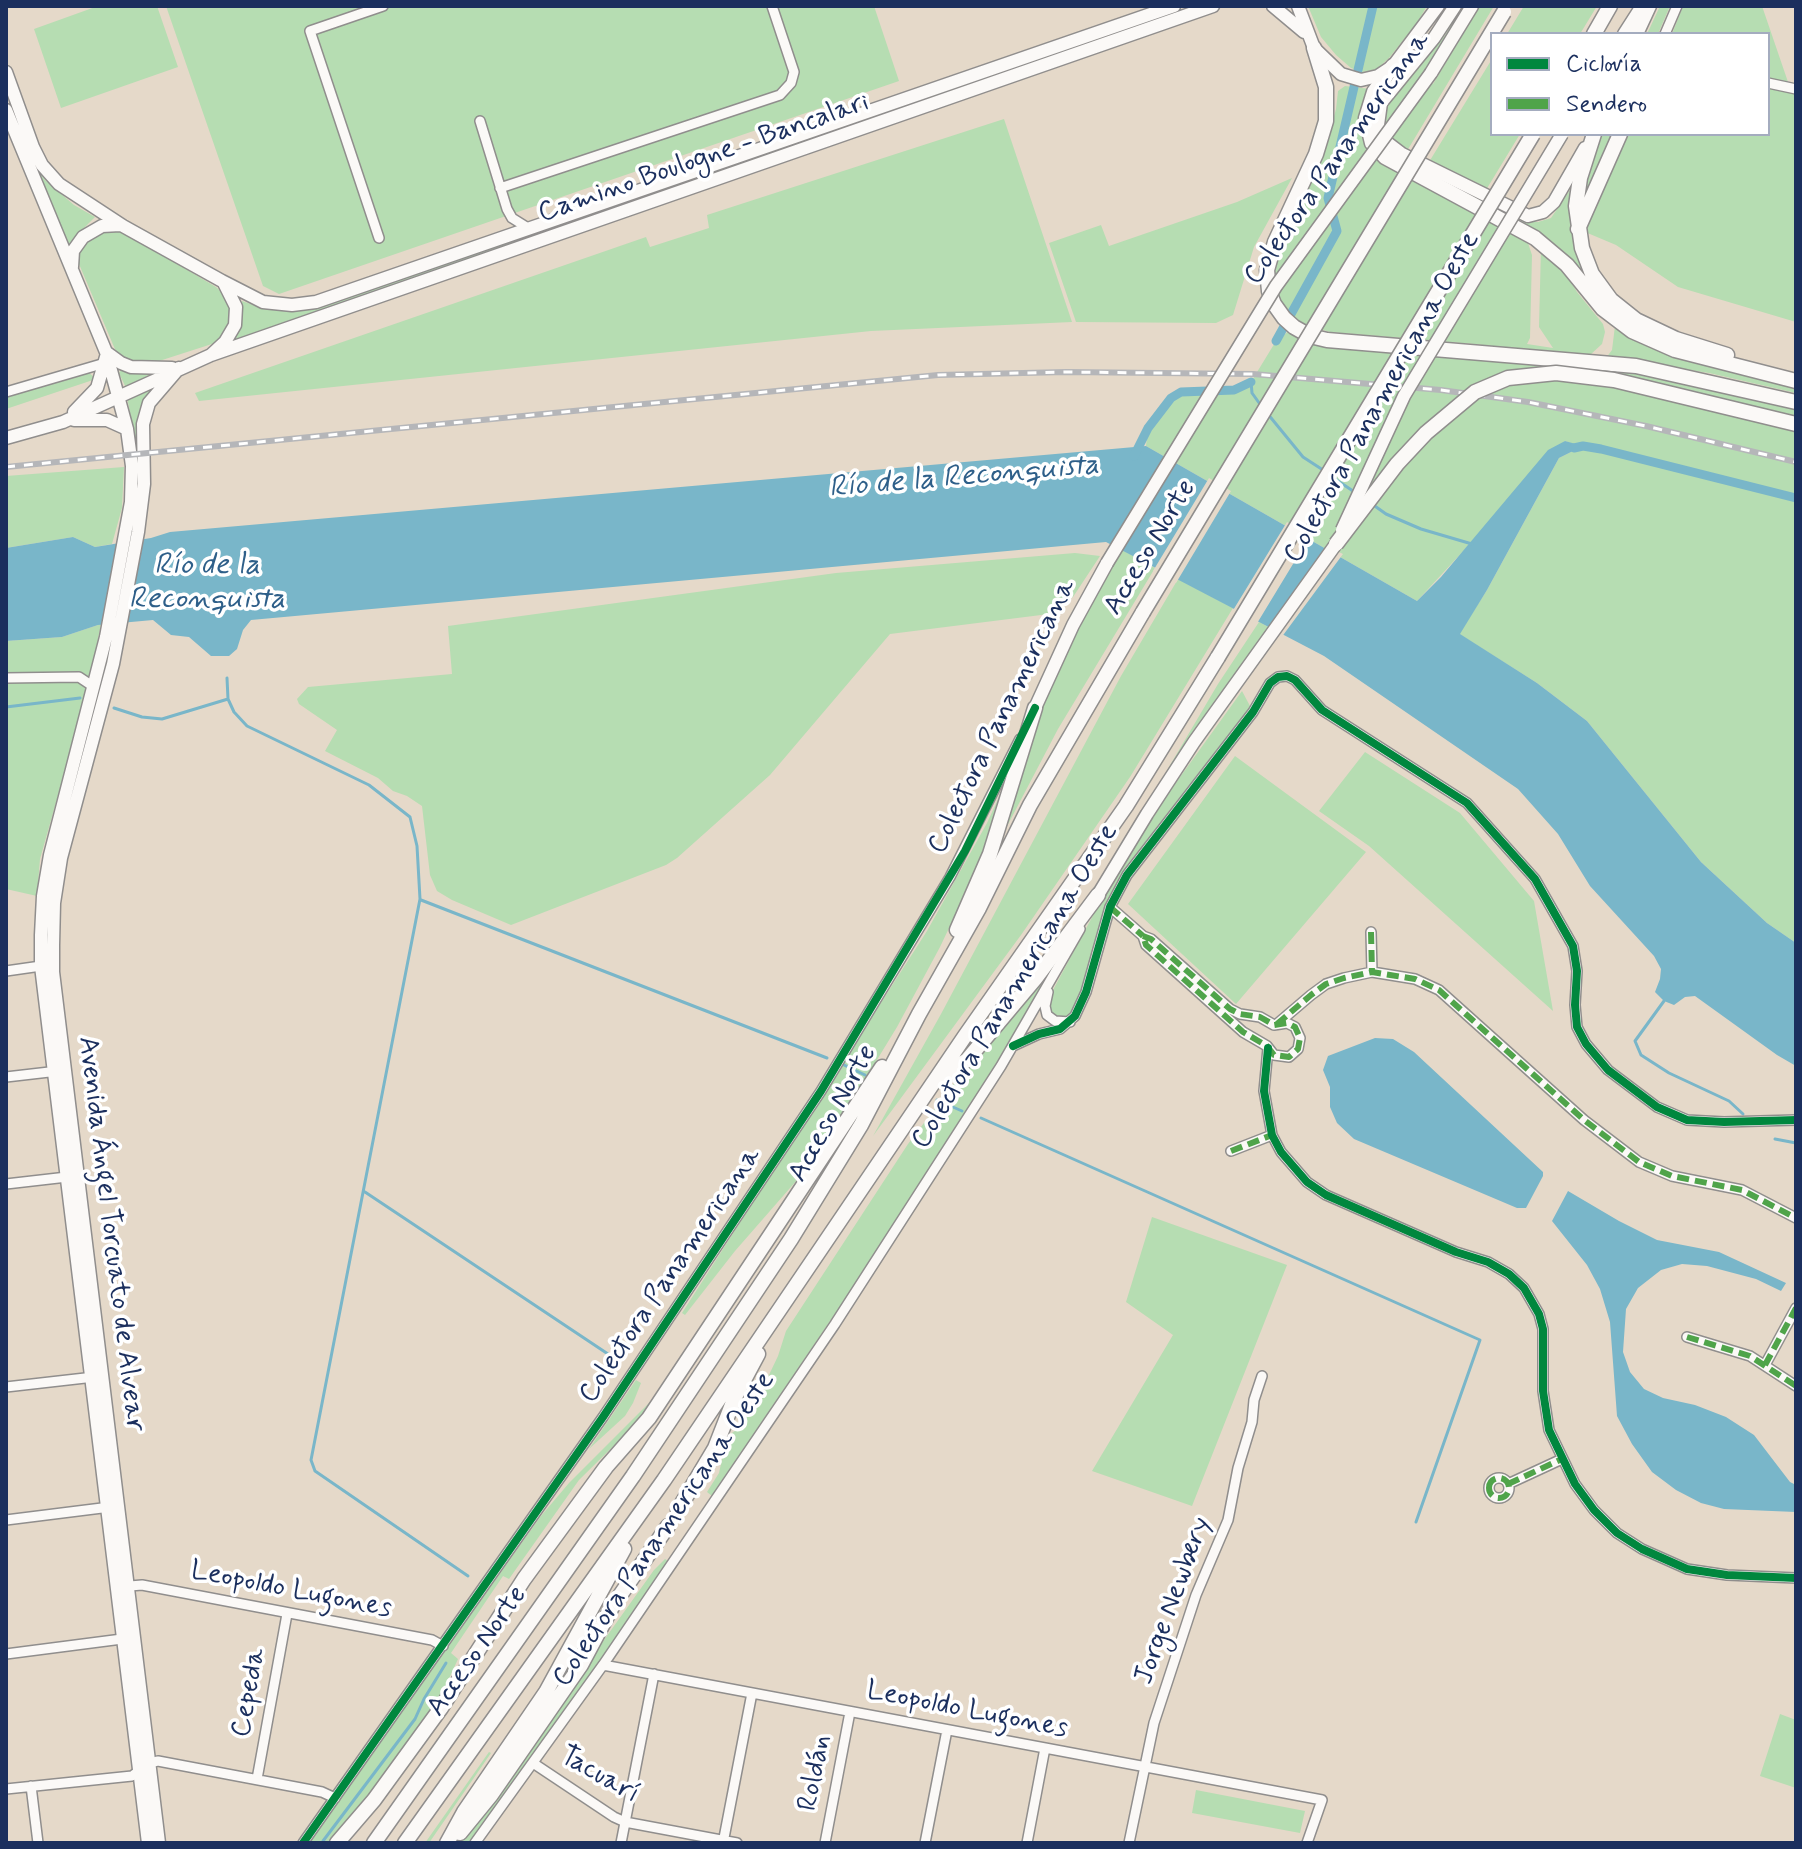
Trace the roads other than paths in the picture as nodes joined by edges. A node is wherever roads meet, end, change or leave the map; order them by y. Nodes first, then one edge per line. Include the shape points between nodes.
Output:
1 (383, 6) edge
2 (772, 6) edge
3 (1174, 6) edge
4 (1213, 6) edge
5 (1273, 6) edge
6 (1298, 6) edge
7 (1435, 6) edge
8 (1455, 6) edge
9 (1472, 6) edge
10 (1610, 6) edge
11 (1642, 6) edge
12 (1650, 6) edge
13 (1677, 6) edge
14 (1506, 9) edge
15 (1492, 32) edge
16 (1595, 32) edge
17 (1625, 32) edge
18 (1638, 32) edge
19 (1666, 32) edge
20 (1490, 36) edge
21 (1311, 43) junction
22 (1393, 66) junction
23 (6, 72) edge
24 (1770, 83) edge
25 (1796, 89) edge
26 (6, 110) edge
27 (480, 121) dead end
28 (15, 131) edge
29 (1532, 136) edge
30 (1561, 136) edge
31 (1592, 136) edge
32 (1592, 136) edge
33 (1619, 136) edge
34 (500, 188) junction
35 (123, 226) junction
36 (528, 228) junction
37 (1578, 229) junction
38 (379, 238) dead end
39 (72, 274) junction
40 (222, 281) junction
41 (211, 355) junction
42 (106, 358) junction
43 (179, 368) junction
44 (1796, 379) edge
45 (6, 392) edge
46 (119, 395) junction
47 (1796, 402) edge
48 (63, 422) junction
49 (1796, 424) edge
50 (127, 429) junction
51 (6, 438) edge
52 (132, 532) junction
53 (1336, 544) junction
54 (112, 636) junction
55 (6, 678) edge
56 (94, 687) junction
57 (1035, 708) junction
58 (1098, 895) junction
59 (1110, 907) junction
60 (1371, 932) dead end
61 (1143, 936) junction
62 (41, 966) junction
63 (6, 971) edge
64 (1372, 972) junction
65 (1049, 984) junction
66 (1297, 1005) junction
67 (919, 1014) junction
68 (1240, 1014) junction
69 (1070, 1022) junction
70 (1233, 1024) junction
71 (1276, 1025) junction
72 (1295, 1027) junction
73 (1013, 1046) junction
74 (1267, 1047) junction
75 (1283, 1058) junction
76 (1266, 1070) junction
77 (60, 1071) junction
78 (6, 1077) edge
79 (934, 1084) junction
80 (1796, 1120) edge
81 (1272, 1135) junction
82 (1231, 1151) dead end
83 (67, 1177) junction
84 (6, 1184) edge
85 (1796, 1218) edge
86 (794, 1286) junction
87 (1796, 1308) edge
88 (1687, 1337) dead end
89 (1765, 1365) junction
90 (97, 1376) junction
91 (1262, 1376) dead end
92 (1796, 1386) edge
93 (6, 1387) edge
94 (1562, 1459) junction
95 (664, 1480) junction
96 (1508, 1484) dead end
97 (114, 1507) junction
98 (678, 1510) dead end
99 (6, 1520) edge
100 (668, 1526) dead end
101 (1796, 1578) edge
102 (130, 1586) junction
103 (287, 1614) junction
104 (122, 1639) junction
105 (443, 1646) junction
106 (6, 1654) edge
107 (603, 1665) junction
108 (654, 1674) junction
109 (752, 1693) junction
110 (850, 1712) junction
111 (947, 1730) junction
112 (1045, 1748) junction
113 (533, 1763) junction
114 (1143, 1766) junction
115 (144, 1767) junction
116 (257, 1779) junction
117 (31, 1786) junction
118 (6, 1789) edge
119 (335, 1798) junction
120 (625, 1822) junction
121 (337, 1842) edge
122 (724, 1842) edge
123 (38, 1843) edge
124 (148, 1843) edge
125 (159, 1843) edge
126 (303, 1843) edge
127 (374, 1843) edge
128 (405, 1843) edge
129 (450, 1843) edge
130 (475, 1843) edge
131 (621, 1843) edge
132 (737, 1843) edge
133 (825, 1843) edge
134 (925, 1843) edge
135 (1027, 1843) edge
136 (1129, 1843) edge
137 (1307, 1843) edge

1 - 38 street via 310,31
2 - 34 street via 794,72 780,95
3 - 36 main road, Camino Boulogne - Bancalari
4 - 41 main road, Camino Boulogne - Bancalari
5 - 21 main road
6 - 21 main road
7 - 22 main road
8 - 31 main road via 1381,103 1378,125 1389,144 1528,216 1554,202
9 - 57 main road, Colectora Panamericana, bridge via 1431,73 1276,286 1107,563
10 - 16 highway
11 - 17 main road
12 - 18 main road
13 - 19 street
14 - 15 highway, Acceso Norte, bridge
20 - 67 highway, Acceso Norte, bridge via 1030,805
21 - 22 main road via 1351,78 1367,79
21 - 47 highway via 1326,87 1327,115 1316,154 1269,258 1268,285 1279,313 1294,327 1327,340 1636,366
22 - 44 highway via 1371,97 1366,118 1372,143 1385,157 1535,238 1567,265 1610,316 1632,331 1693,355
23 - 28 main road
24 - 25 street
26 - 28 main road
27 - 34 street
28 - 35 main road via 70,193
28 - 39 main road
29 - 79 highway, Acceso Norte, bridge via 1126,806
30 - 53 main road, Colectora Panamericana Oeste, bridge via 1404,396
32 - 37 highway via 1577,192
33 - 37 highway
34 - 36 street via 512,218
35 - 39 main road via 102,226 83,237 73,251
35 - 40 main road
36 - 40 main road, Camino Boulogne - Bancalari via 316,302 276,305
37 - 44 highway via 1597,282 1636,320
39 - 42 main road
40 - 41 main road via 233,296 235,325
41 - 43 main road
42 - 43 main road via 131,367
42 - 45 street
42 - 46 main road
42 - 48 main road via 92,394
43 - 46 main road
43 - 52 main road via 149,403 143,424 144,484
46 - 48 main road
46 - 50 main road
48 - 50 main road via 99,419
48 - 51 main road
49 - 53 highway, bridge via 1614,380 1556,373 1508,378 1475,392 1438,421 1397,464
50 - 52 main road
52 - 54 main road
53 - 58 main road, Colectora Panamericana Oeste via 1163,788
54 - 56 main road, Avenida Ángel Torcuato de Alvear
54 - 77 main road, Avenida Ángel Torcuato de Alvear via 54,903
55 - 56 street via 79,677
56 - 62 main road, Avenida Ángel Torcuato de Alvear via 46,875
57 - 67 highway via 990,854
57 - 105 street, Colectora Panamericana via 965,851 821,1091
58 - 65 street, Colectora Panamericana Oeste
58 - 79 highway via 967,1060
59 - 61 street
59 - 69 street via 1083,1001
59 - 80 street via 1127,875 1270,683 1291,678 1322,710 1467,803 1535,879 1573,946 1577,1027 1608,1070 1657,1107 1687,1120
60 - 64 street
61 - 68 street
61 - 70 street via 1146,945
62 - 63 street
62 - 77 main road, Avenida Ángel Torcuato de Alvear
64 - 66 street via 1326,984
64 - 85 street via 1403,975 1439,990 1584,1120 1639,1162 1672,1176 1742,1190
65 - 69 street via 1047,1015
65 - 73 street, Colectora Panamericana Oeste
66 - 71 street
66 - 72 street
67 - 121 highway via 649,1418 606,1467 524,1579 441,1708
67 - 127 highway, Acceso Norte via 861,1125 791,1239 624,1489
68 - 70 street
68 - 71 street
69 - 73 street
70 - 74 street
71 - 72 street
71 - 74 street via 1266,1038
72 - 75 street via 1300,1044
73 - 107 street, Colectora Panamericana Oeste via 851,1299
74 - 75 street
74 - 76 street
75 - 76 street
76 - 81 street
77 - 78 street
77 - 83 main road, Avenida Ángel Torcuato de Alvear
77 - 90 main road, Avenida Ángel Torcuato de Alvear
79 - 86 highway, Acceso Norte
81 - 82 street
81 - 94 street via 1293,1167 1326,1195 1488,1262 1524,1288 1543,1329 1544,1412
83 - 84 street
83 - 90 main road, Avenida Ángel Torcuato de Alvear
86 - 95 highway, Acceso Norte
86 - 98 highway via 735,1397 709,1459
87 - 89 street
88 - 89 street
89 - 92 street
90 - 93 street
90 - 97 main road, Avenida Ángel Torcuato de Alvear
91 - 114 street, Jorge Newbery via 1228,1520 1196,1595
94 - 96 street
94 - 101 street via 1594,1510 1617,1533 1663,1560 1705,1573
95 - 128 highway, Acceso Norte
95 - 129 highway via 546,1692 464,1812
97 - 99 street
97 - 102 main road, Avenida Ángel Torcuato de Alvear
97 - 104 main road, Avenida Ángel Torcuato de Alvear
100 - 129 highway via 612,1607 581,1665 491,1795
102 - 103 street, Leopoldo Lugones
102 - 115 main road, Avenida Ángel Torcuato de Alvear
103 - 105 street, Leopoldo Lugones
103 - 116 street, Cepeda
104 - 106 street
104 - 115 main road, Avenida Ángel Torcuato de Alvear
105 - 119 street, Colectora Panamericana
107 - 108 street, Leopoldo Lugones
107 - 113 street, Colectora Panamericana Oeste
108 - 109 street, Leopoldo Lugones
108 - 120 street
109 - 110 street, Leopoldo Lugones
109 - 122 street
110 - 111 street, Leopoldo Lugones
110 - 133 street, Roldán
111 - 112 street, Leopoldo Lugones
111 - 134 street
112 - 114 street, Leopoldo Lugones
112 - 135 street
113 - 120 street, Tacuarí
113 - 130 street, Colectora Panamericana Oeste
114 - 136 street, Jorge Newbery
114 - 137 street, Leopoldo Lugones via 1322,1800
115 - 116 street via 158,1761
115 - 117 street via 132,1776
115 - 124 main road, Avenida Ángel Torcuato de Alvear
115 - 125 main road, Avenida Ángel Torcuato de Alvear
116 - 119 street
117 - 118 street
117 - 123 street
119 - 126 street, Colectora Panamericana
120 - 122 street, Tacuarí
120 - 131 street
122 - 132 street, Tacuarí

